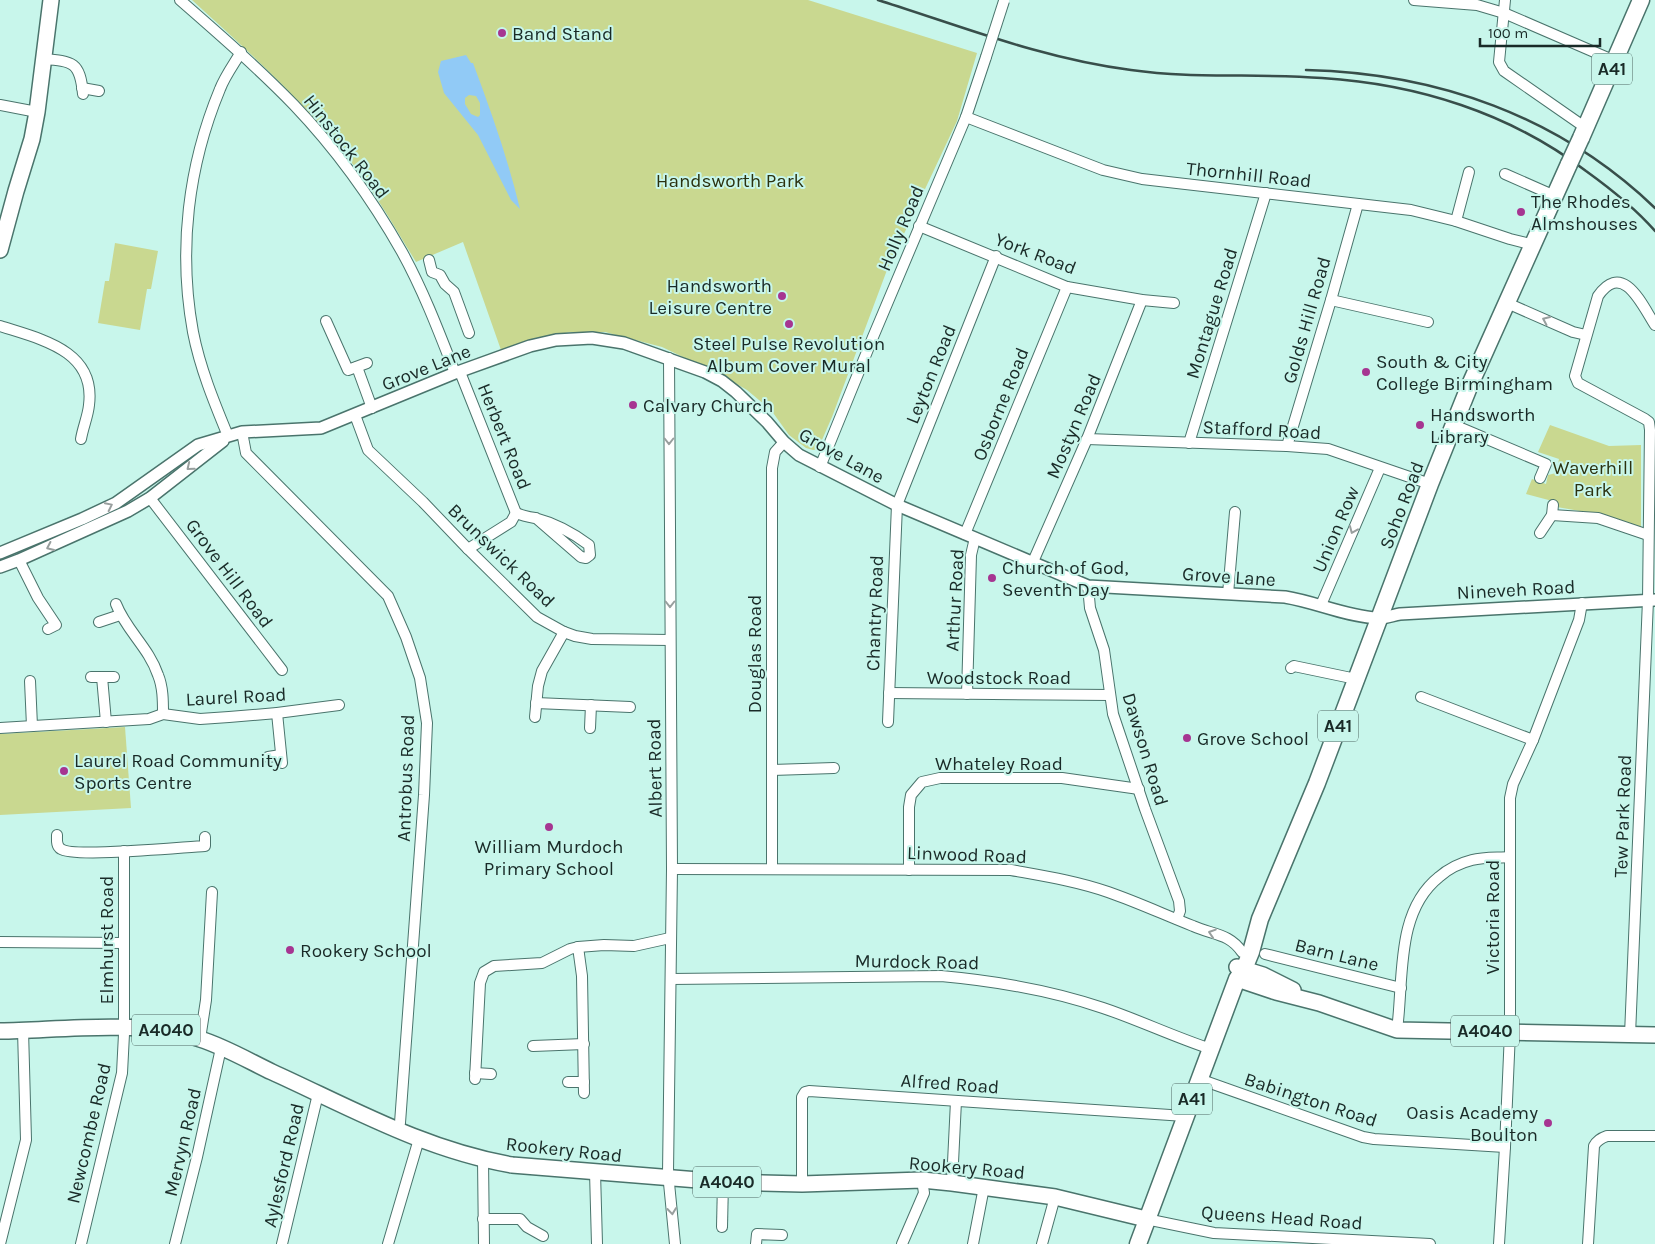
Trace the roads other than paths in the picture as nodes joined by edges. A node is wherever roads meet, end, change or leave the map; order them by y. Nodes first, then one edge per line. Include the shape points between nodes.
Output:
1 (51, 0) edge
2 (180, 0) edge
3 (1414, 0) edge
4 (1505, 0) edge
5 (1641, 0) edge
6 (1004, 1) edge
7 (1504, 12) junction
8 (240, 52) junction
9 (43, 59) junction
10 (1615, 61) junction
11 (99, 91) dead end
12 (0, 105) edge
13 (37, 112) junction
14 (966, 117) junction
15 (1584, 133) junction
16 (1469, 172) dead end
17 (1505, 174) dead end
18 (1266, 193) junction
19 (1555, 196) junction
20 (1358, 204) junction
21 (1456, 221) junction
22 (919, 226) junction
23 (1534, 245) junction
24 (0, 250) edge
25 (996, 256) junction
26 (428, 260) dead end
27 (432, 272) junction
28 (416, 279) junction
29 (1067, 287) junction
30 (1142, 300) junction
31 (1332, 300) junction
32 (1507, 303) junction
33 (1174, 304) dead end
34 (326, 321) dead end
35 (1428, 322) dead end
36 (1655, 325) edge
37 (0, 326) edge
38 (469, 333) dead end
39 (1586, 335) junction
40 (669, 358) junction
41 (367, 363) dead end
42 (357, 367) junction
43 (458, 372) junction
44 (372, 408) junction
45 (354, 415) junction
46 (1454, 425) junction
47 (242, 432) junction
48 (228, 436) junction
49 (81, 439) dead end
50 (1087, 439) junction
51 (784, 442) junction
52 (1189, 443) junction
53 (1287, 446) junction
54 (820, 467) junction
55 (1380, 468) junction
56 (1540, 478) dead end
57 (1430, 484) junction
58 (150, 498) junction
59 (897, 505) junction
60 (1235, 512) dead end
61 (516, 513) junction
62 (536, 518) junction
63 (1540, 533) dead end
64 (1648, 535) junction
65 (970, 536) junction
66 (468, 549) junction
67 (0, 552) edge
68 (19, 560) junction
69 (1032, 564) junction
70 (0, 567) edge
71 (1088, 586) junction
72 (1228, 594) junction
73 (1652, 600) edge
74 (1582, 603) junction
75 (116, 604) dead end
76 (1321, 604) junction
77 (120, 615) junction
78 (1379, 619) junction
79 (99, 622) dead end
80 (48, 629) dead end
81 (564, 632) junction
82 (670, 640) junction
83 (1291, 668) dead end
84 (282, 670) dead end
85 (91, 676) dead end
86 (102, 676) junction
87 (114, 676) dead end
88 (1356, 679) junction
89 (29, 681) dead end
90 (889, 693) junction
91 (967, 694) junction
92 (1110, 695) junction
93 (1421, 696) dead end
94 (536, 703) junction
95 (591, 704) junction
96 (338, 705) dead end
97 (630, 707) dead end
98 (277, 713) junction
99 (163, 714) junction
100 (1644, 714) junction
101 (1655, 714) edge
102 (535, 716) dead end
103 (106, 722) junction
104 (888, 722) dead end
105 (32, 726) junction
106 (0, 728) edge
107 (590, 728) dead end
108 (1533, 740) junction
109 (268, 757) dead end
110 (834, 768) dead end
111 (772, 770) junction
112 (1139, 789) junction
113 (57, 835) dead end
114 (205, 837) dead end
115 (124, 851) junction
116 (1510, 857) junction
117 (672, 869) junction
118 (772, 869) junction
119 (909, 870) junction
120 (212, 892) dead end
121 (1177, 919) junction
122 (670, 938) junction
123 (0, 942) edge
124 (123, 943) junction
125 (578, 947) junction
126 (1265, 954) dead end
127 (1240, 967) junction
128 (671, 979) junction
129 (1401, 988) junction
130 (124, 1028) junction
131 (23, 1030) junction
132 (1397, 1030) junction
133 (0, 1031) edge
134 (1510, 1032) junction
135 (1630, 1035) junction
136 (1655, 1035) edge
137 (200, 1039) junction
138 (584, 1044) junction
139 (533, 1046) dead end
140 (221, 1048) junction
141 (1210, 1049) junction
142 (491, 1074) dead end
143 (1199, 1079) junction
144 (568, 1082) dead end
145 (584, 1082) junction
146 (584, 1093) dead end
147 (318, 1094) junction
148 (956, 1101) junction
149 (1185, 1116) junction
150 (398, 1130) junction
151 (1655, 1136) edge
152 (419, 1139) junction
153 (1505, 1147) junction
154 (483, 1160) junction
155 (595, 1172) junction
156 (668, 1178) junction
157 (922, 1180) junction
158 (723, 1182) junction
159 (952, 1183) junction
160 (802, 1184) junction
161 (984, 1187) junction
162 (1055, 1197) junction
163 (484, 1219) junction
164 (1146, 1219) junction
165 (722, 1227) dead end
166 (782, 1235) dead end
167 (543, 1236) dead end
168 (1253, 1239) edge
169 (1321, 1242) edge
170 (904, 1243) edge
171 (1388, 1243) edge
172 (0, 1244) edge
173 (81, 1244) edge
174 (175, 1244) edge
175 (282, 1244) edge
176 (388, 1244) edge
177 (484, 1244) edge
178 (597, 1244) edge
179 (675, 1244) edge
180 (756, 1244) edge
181 (972, 1244) edge
182 (1042, 1244) edge
183 (1138, 1244) edge
184 (1430, 1244) edge
185 (1498, 1244) edge
186 (1588, 1244) edge

1 - 9 main road
2 - 8 street, Hinstock Road
3 - 7 street via 1477,5
4 - 7 street
5 - 10 highway, Soho Road / A41
6 - 14 street, Holly Road, bridge
7 - 10 street
7 - 15 street via 1499,62 1504,71
8 - 28 street, Hinstock Road via 295,106 356,179
8 - 48 street via 220,88 198,155 186,242 193,333 209,389
9 - 11 street via 73,64 80,73 83,91
9 - 13 main road
10 - 15 highway, Soho Road / A41
12 - 13 street
13 - 24 main road
14 - 18 street, Thornhill Road via 1103,170 1142,179
14 - 22 street, Holly Road
15 - 19 highway, Soho Road / A41, bridge
16 - 21 street
17 - 19 street
18 - 20 street, Thornhill Road
18 - 52 street, Montague Road
19 - 23 highway, Soho Road / A41
20 - 21 street, Thornhill Road via 1411,210
20 - 31 street, Golds Hill Road
21 - 23 street, Thornhill Road
22 - 25 street, York Road
22 - 54 street, Holly Road
23 - 32 highway, Soho Road / A41
25 - 29 street, York Road
25 - 59 street, Leyton Road
26 - 27 street
27 - 28 street
27 - 38 street via 440,275 454,292
28 - 43 street, Hinstock Road
29 - 30 street, York Road
29 - 65 street, Osborne Road
30 - 33 street, York Road
30 - 50 street, Mostyn Road
31 - 35 street
31 - 53 street, Golds Hill Road
39 -> 32 street
32 - 46 highway, Soho Road / A41
34 - 42 street via 348,370
36 - 39 street via 1630,287 1614,283 1598,296
37 - 49 street via 62,348 77,361 89,388 89,405
39 - 64 street, Tew Park Road via 1575,372 1576,381 1648,422
40 - 43 street, Grove Lane via 624,342 572,339 530,346
40 - 51 street, Grove Lane via 722,381 751,406
40 -> 82 street, Albert Road
41 - 42 street
42 - 44 street
43 - 44 street, Grove Lane
43 - 61 street, Herbert Road
44 - 45 street, Grove Lane
45 - 47 street, Grove Lane via 322,428
45 - 66 street, Brunswick Road via 368,450
46 - 56 street via 1546,464
46 - 57 highway, Soho Road / A41
47 - 48 street, Grove Lane
47 - 150 street, Antrobus Road via 246,453 388,596 420,678 427,724 424,795
48 -> 58 street, Grove Lane
67 -> 48 street, Grove Lane via 116,503 198,446
50 - 52 street, Stafford Road
50 - 69 street, Mostyn Road
51 - 54 street, Grove Lane
51 - 111 street, Douglas Road via 775,452 772,468
52 - 53 street, Stafford Road
53 - 55 street, Stafford Road via 1328,449
54 - 59 street, Grove Lane
55 - 57 street, Stafford Road
55 -> 76 street, Union Row
57 - 78 highway, Soho Road / A41
58 -> 68 street, Grove Lane
58 - 84 street, Grove Hill Road
59 - 65 street, Grove Lane
59 - 90 street, Chantry Road
60 - 72 street
61 - 62 street
61 - 66 street, Herbert Road via 511,522
62 - 62 street via 556,525 589,545 590,555 581,557
63 - 64 street via 1553,510 1598,518
64 - 73 street, Tew Park Road
65 - 69 street, Grove Lane
65 - 91 street, Arthur Road
66 - 81 street, Brunswick Road via 537,618
68 - 70 street, Grove Lane
68 - 80 street via 34,601 56,625
69 - 71 street, Grove Lane
71 - 72 street, Grove Lane
71 - 92 street, Dawson Road via 1090,608 1104,650
72 - 76 street, Grove Lane via 1285,597
73 - 74 street, Nineveh Road
73 - 100 street, Tew Park Road
74 - 78 street, Nineveh Road via 1400,614
74 - 108 street, Victoria Road via 1579,620
75 - 77 street
76 - 78 street, Grove Lane
77 - 79 street
77 - 99 street via 158,675
78 - 88 highway, Soho Road / A41
81 - 82 street, Brunswick Road via 592,639
81 - 94 street via 542,671
82 - 117 street, Albert Road
83 - 88 street
85 - 86 street
86 - 87 street
86 - 103 street
88 - 127 highway, Soho Road / A41
89 - 105 street
90 - 91 street, Woodstock Road
90 - 104 street, Chantry Road
91 - 92 street, Woodstock Road
92 - 112 street, Dawson Road via 1113,714
93 - 108 street
94 - 95 street
94 - 102 street
95 - 97 street
95 - 107 street
96 - 98 street, Laurel Road
98 - 99 street, Laurel Road via 200,719
98 - 109 street via 282,759
99 - 103 street, Laurel Road via 149,719
100 - 101 street
100 - 135 street, Tew Park Road
103 - 105 street, Laurel Road
105 - 106 street, Laurel Road
108 - 116 street, Victoria Road via 1510,798
110 - 111 street
111 - 118 street, Douglas Road
112 - 119 street, Whateley Road via 1062,778 940,778 922,782 911,795 909,807
112 - 121 street, Dawson Road via 1180,901
113 - 115 street via 58,846 62,850
114 - 115 street via 205,846
115 - 124 street, Elmhurst Road
116 - 129 street via 1473,860 1458,865 1425,890 1417,901 1405,938
116 - 134 street, Victoria Road
117 - 118 street, Linwood Road
117 - 122 street, Albert Road
118 - 119 street, Linwood Road
119 - 121 street, Linwood Road via 1011,870 1059,878 1108,892
120 - 137 street via 206,1000
127 -> 121 street, Linwood Road via 1231,939
122 - 125 street via 634,946
122 - 128 street, Albert Road
123 - 124 street
124 - 130 street, Elmhurst Road
125 - 138 street
125 - 142 street via 542,963 494,966 484,972 480,983 475,1076
126 - 129 street, Barn Lane
127 - 132 main road, A4040 via 1276,992
127 - 141 highway, Soho Road / A41
128 - 141 street, Murdock Road via 941,976 984,980 1038,990 1103,1008
128 - 156 street, Albert Road
129 - 132 street
130 - 131 main road, Rookery Road / A4040
130 - 137 main road, Rookery Road / A4040 via 166,1030
130 - 173 street, Newcombe Road via 122,1073
131 - 133 main road, Rookery Road / A4040
131 - 172 street via 26,1140
132 - 134 main road, A4040
134 - 135 main road, A4040
134 - 153 street, Victoria Road
135 - 136 main road, A4040
137 - 140 main road, Rookery Road / A4040
138 - 139 street
138 - 145 street
140 - 147 main road, Rookery Road / A4040
140 - 174 street, Mervyn Road
141 - 143 highway, Soho Road / A41
143 - 149 highway, Soho Road / A41
143 - 153 street, Babington Road via 1363,1137
144 - 145 street
145 - 146 street
147 - 150 main road, Rookery Road / A4040
147 - 175 street, Aylesford Road
148 - 149 street, Alfred Road
148 - 159 street
148 - 160 street, Alfred Road via 805,1092 802,1097
149 - 164 highway, Soho Road / A41
150 - 152 main road, Rookery Road / A4040
151 - 186 street via 1607,1136 1597,1141 1594,1146
152 - 154 main road, Rookery Road / A4040
152 - 176 street
153 - 185 street, Victoria Road
154 - 155 main road, Rookery Road / A4040
154 - 163 street
155 - 156 main road, Rookery Road / A4040
155 - 178 street
156 - 158 main road, Rookery Road / A4040
156 -> 179 street, Albert Road
157 - 159 main road, Rookery Road / A4040
157 - 160 main road, Rookery Road / A4040
157 - 170 street via 924,1193
158 - 160 main road, Rookery Road / A4040
158 - 165 street
159 - 161 main road, Rookery Road / A4040
161 - 162 main road, Rookery Road / A4040
161 - 181 street
162 - 164 main road, Rookery Road / A4040
162 - 182 street
163 - 167 street via 520,1219
163 - 177 street
164 - 168 street, Queens Head Road
164 - 183 highway, A41
166 - 180 street via 757,1234
168 - 169 street, Queens Head Road
169 - 171 street, Queens Head Road
171 - 184 street, Queens Head Road

